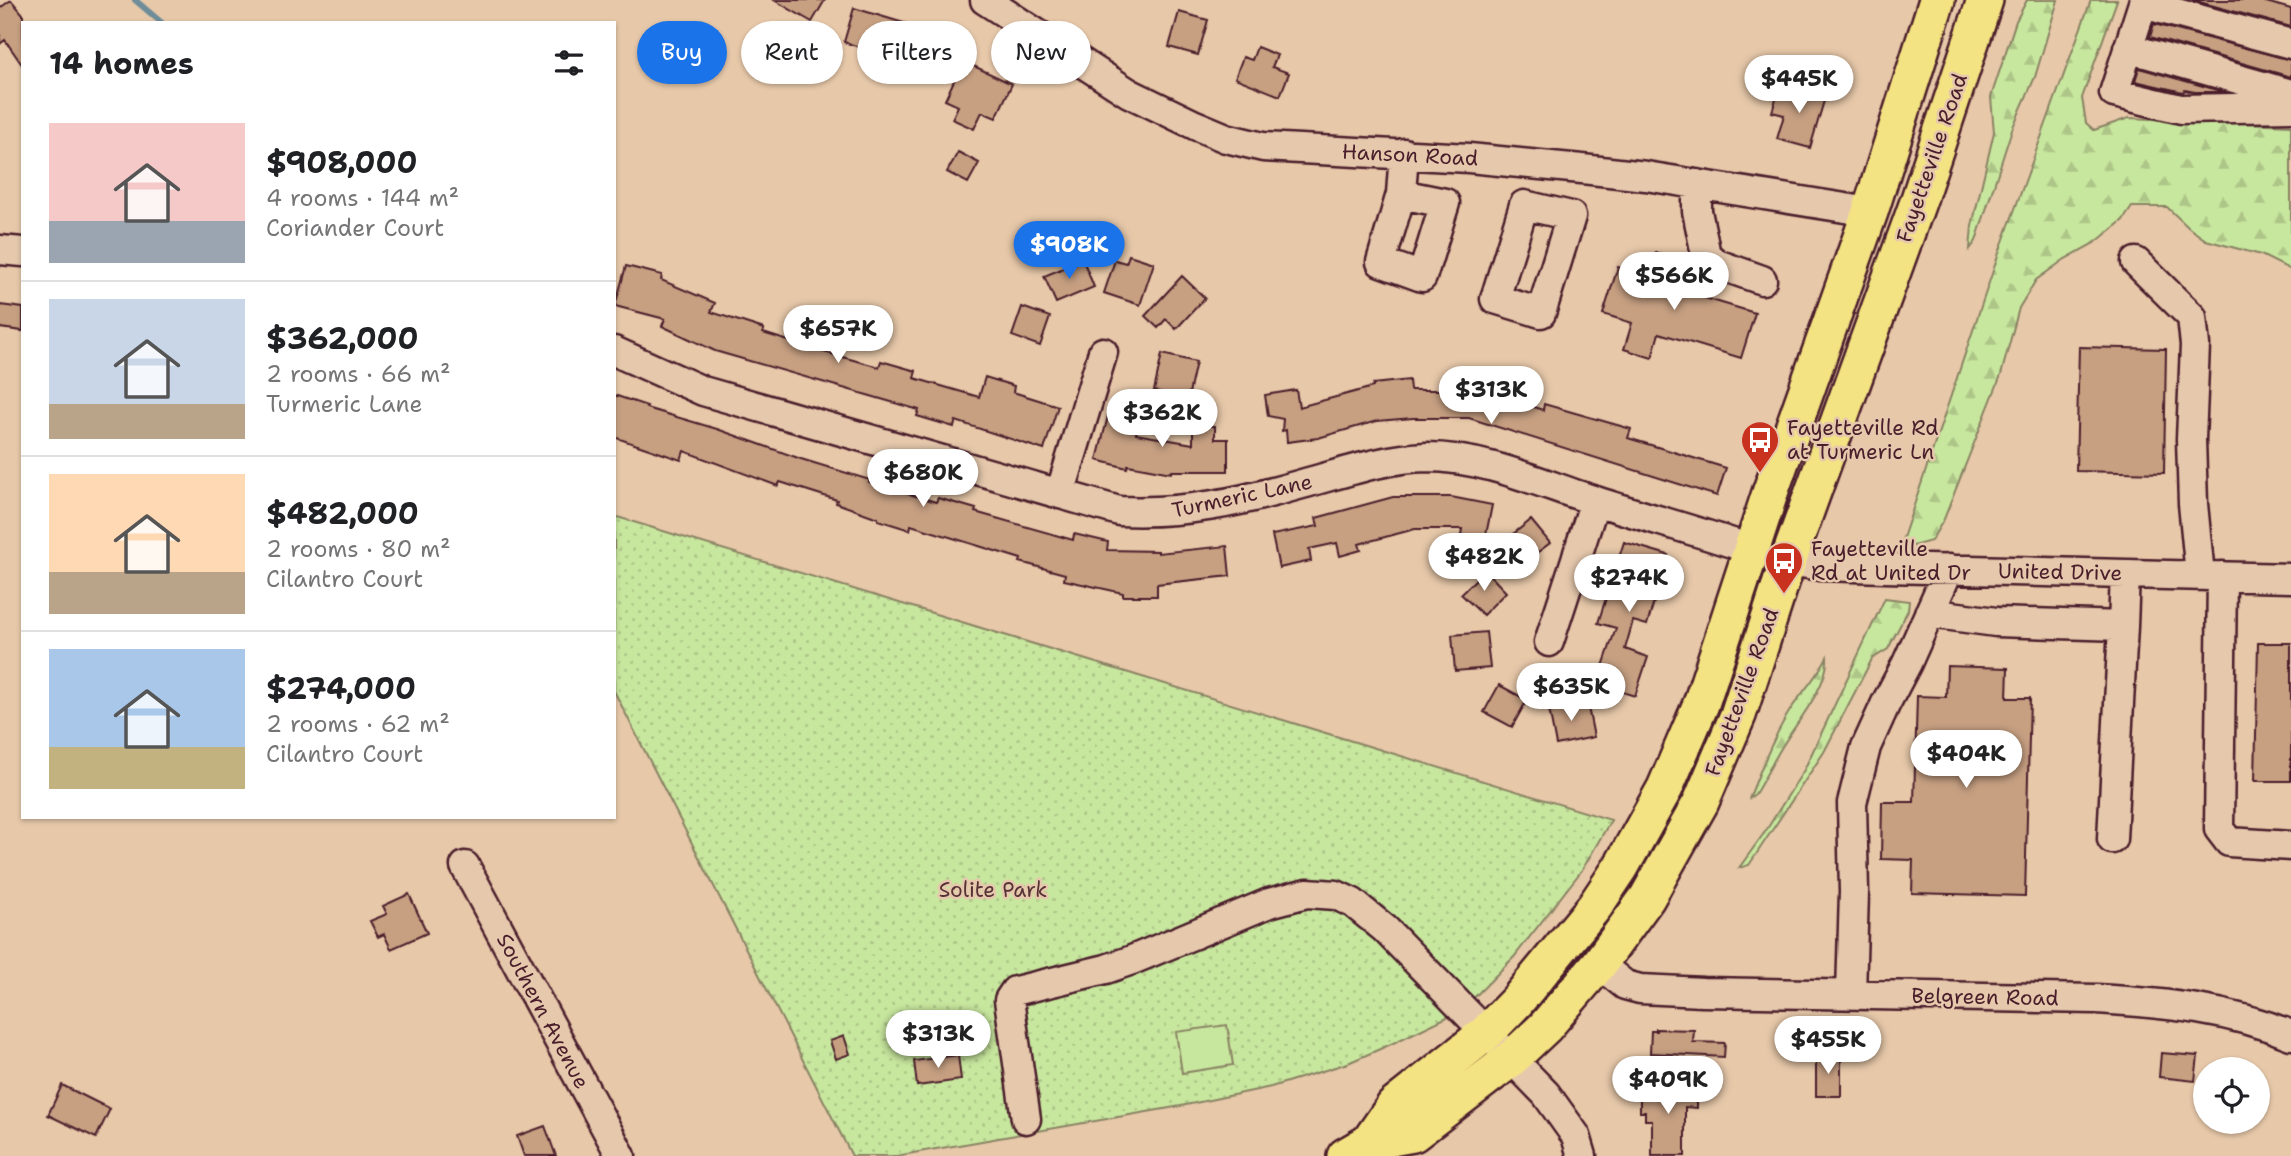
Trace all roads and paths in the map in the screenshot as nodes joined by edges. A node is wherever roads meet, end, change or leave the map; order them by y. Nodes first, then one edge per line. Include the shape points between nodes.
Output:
1 (985, 0) edge
2 (1937, 0) edge
3 (1985, 0) edge
4 (2143, 2) edge
5 (2291, 44) edge
6 (2128, 48) junction
7 (2291, 94) edge
8 (2291, 107) edge
9 (1404, 153) junction
10 (1564, 167) junction
11 (1697, 184) junction
12 (1401, 194) dead end
13 (1555, 211) dead end
14 (1870, 212) junction
15 (0, 250) edge
16 (21, 253) edge
17 (2136, 262) dead end
18 (1762, 280) dead end
19 (616, 352) edge
20 (1103, 352) dead end
21 (1060, 494) junction
22 (1595, 501) junction
23 (1753, 550) junction
24 (1788, 561) junction
25 (1949, 569) junction
26 (2125, 574) junction
27 (2211, 576) junction
28 (2291, 578) edge
29 (1929, 613) junction
30 (2123, 626) junction
31 (1549, 642) dead end
32 (2112, 839) dead end
33 (2291, 846) edge
34 (465, 866) dead end
35 (1599, 964) junction
36 (1851, 994) junction
37 (1486, 1033) junction
38 (2291, 1035) edge
39 (1511, 1059) junction
40 (1026, 1119) dead end
41 (1357, 1149) edge
42 (621, 1156) edge
43 (1581, 1156) edge

1 - 9 street, Hanson Road via 1129,93 1226,138 1280,150
2 - 14 main road, Fayetteville Road
3 - 24 main road, Fayetteville Road via 1918,202
4 - 5 street
4 - 6 street
6 - 7 street
6 - 8 street via 2114,93 2181,109
9 - 10 street, Hanson Road
9 - 12 street
10 - 11 street, Hanson Road
10 - 13 street
11 - 14 street, Hanson Road
11 - 18 street via 1706,256
14 - 23 main road, Fayetteville Road
15 - 16 street
17 - 27 street via 2192,317 2193,504
19 - 21 street, Turmeric Lane via 703,391
20 - 21 street
21 - 22 street, Turmeric Lane via 1119,511 1156,513 1234,502 1370,465 1426,457 1471,462
22 - 23 street, Turmeric Lane
22 - 31 street
23 - 37 main road, Fayetteville Road via 1701,704 1665,788 1595,906
24 - 25 street, United Drive
24 - 35 main road, Fayetteville Road via 1738,715 1700,802 1647,898
25 - 26 street, United Drive
25 - 29 street
26 - 27 street, United Drive
26 - 30 street
27 - 28 street, United Drive
27 - 33 street via 2219,830 2229,842
29 - 30 street via 1996,622
29 - 36 street via 1866,747 1852,803
30 - 32 street
34 - 42 street, Southern Avenue
35 - 36 street, Belgreen Road via 1625,985 1640,989
35 - 39 main road, Fayetteville Road
36 - 38 street, Belgreen Road via 2162,1002 2244,1019
37 - 39 street
37 - 40 street via 1366,912 1336,895 1307,894 1269,904 1107,969 1015,991 1009,1000
37 - 41 main road, Fayetteville Road via 1394,1106
39 - 41 main road, Fayetteville Road via 1413,1134
39 - 43 street via 1563,1116 1576,1136

